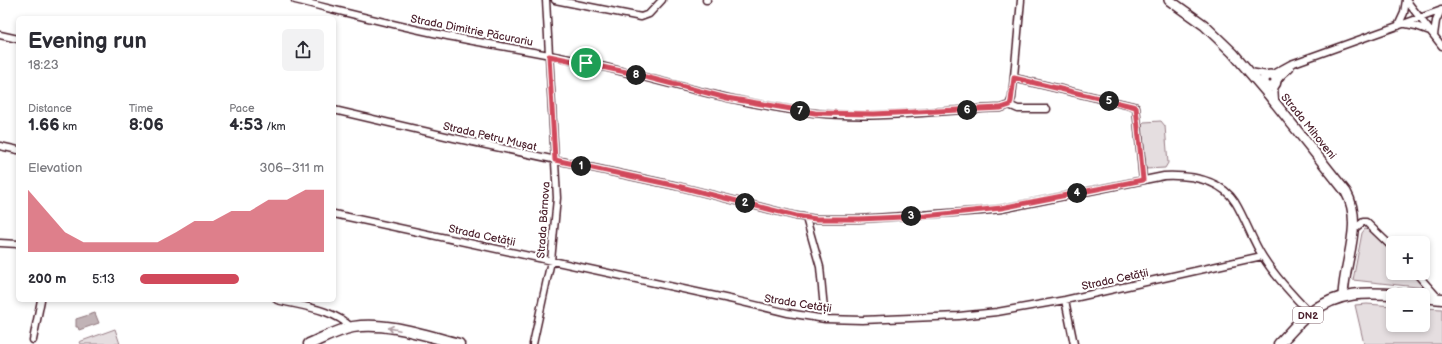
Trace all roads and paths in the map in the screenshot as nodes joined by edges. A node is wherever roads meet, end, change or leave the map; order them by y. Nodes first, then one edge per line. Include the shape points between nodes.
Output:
1 (295, 0) edge
2 (546, 0) edge
3 (555, 0) edge
4 (662, 0) edge
5 (1021, 0) edge
6 (1406, 0) edge
7 (1173, 1) edge
8 (1441, 10) edge
9 (1420, 18) junction
10 (1405, 24) junction
11 (1398, 26) junction
12 (1433, 33) junction
13 (0, 35) edge
14 (16, 39) edge
15 (1442, 46) edge
16 (549, 56) junction
17 (1014, 78) junction
18 (1269, 82) junction
19 (1010, 105) junction
20 (1047, 109) dead end
21 (336, 110) edge
22 (0, 146) edge
23 (16, 150) edge
24 (555, 160) junction
25 (1143, 180) junction
26 (336, 214) edge
27 (806, 218) junction
28 (1354, 229) junction
29 (1386, 241) edge
30 (0, 243) edge
31 (16, 244) edge
32 (1262, 256) junction
33 (551, 261) junction
34 (1423, 280) edge
35 (1386, 294) edge
36 (1343, 296) junction
37 (1430, 298) edge
38 (1441, 299) edge
39 (1065, 300) junction
40 (41, 302) edge
41 (285, 302) edge
42 (1310, 313) junction
43 (825, 318) junction
44 (352, 328) junction
45 (33, 340) dead end
46 (309, 344) edge
47 (459, 344) edge
48 (533, 344) edge
49 (1074, 344) edge
50 (1280, 344) edge

1 - 16 street, Strada Dimitrie Păcurariu via 436,34
2 - 16 street, Strada Bârnova
3 - 4 street via 641,17 649,14
5 - 17 street
6 - 9 street
6 - 11 street
7 - 18 main road, Strada Mihoveni via 1214,34 1250,72
8 - 9 street
8 - 12 street
9 - 10 street
9 - 12 street
10 - 11 street
10 - 12 street
11 - 18 street via 1296,63
12 - 15 street
13 - 14 street
16 - 19 street, Strada Dimitrie Păcurariu via 727,98 815,113 906,113 1001,108
16 - 24 street, Strada Bârnova
17 - 19 street
17 - 25 street via 1136,107
18 - 28 main road, Strada Mihoveni via 1274,101 1351,200
19 - 20 street, Strada Dimitrie Păcurariu via 1018,109
21 - 24 street, Strada Petru Mușat
22 - 23 street
24 - 27 street, Strada Petru Mușat via 677,186
24 - 33 street, Strada Bârnova via 556,198
25 - 27 street, Strada Petru Mușat via 988,210 859,219
25 - 32 street, Strada Petru Mușat via 1183,176 1214,184 1235,202
26 - 33 street, Strada Cetății
27 - 43 street via 820,267
28 - 29 street via 1366,222
28 - 36 main road, Strada Mihoveni
30 - 31 street
32 - 39 street, Strada Cetății
32 - 42 street, Strada Petru Mușat
33 - 43 street, Strada Cetății via 788,313
33 - 48 street, Strada Bârnova
34 - 38 street
35 - 36 main road, DN2
36 - 42 main road, DN2
37 - 38 main road
39 - 43 street, Strada Cetății via 959,316 862,320
39 - 49 street
40 - 45 street
41 - 44 street via 335,315
42 - 50 main road, DN2
44 - 46 main road
47 -> 44 main road via 389,327

